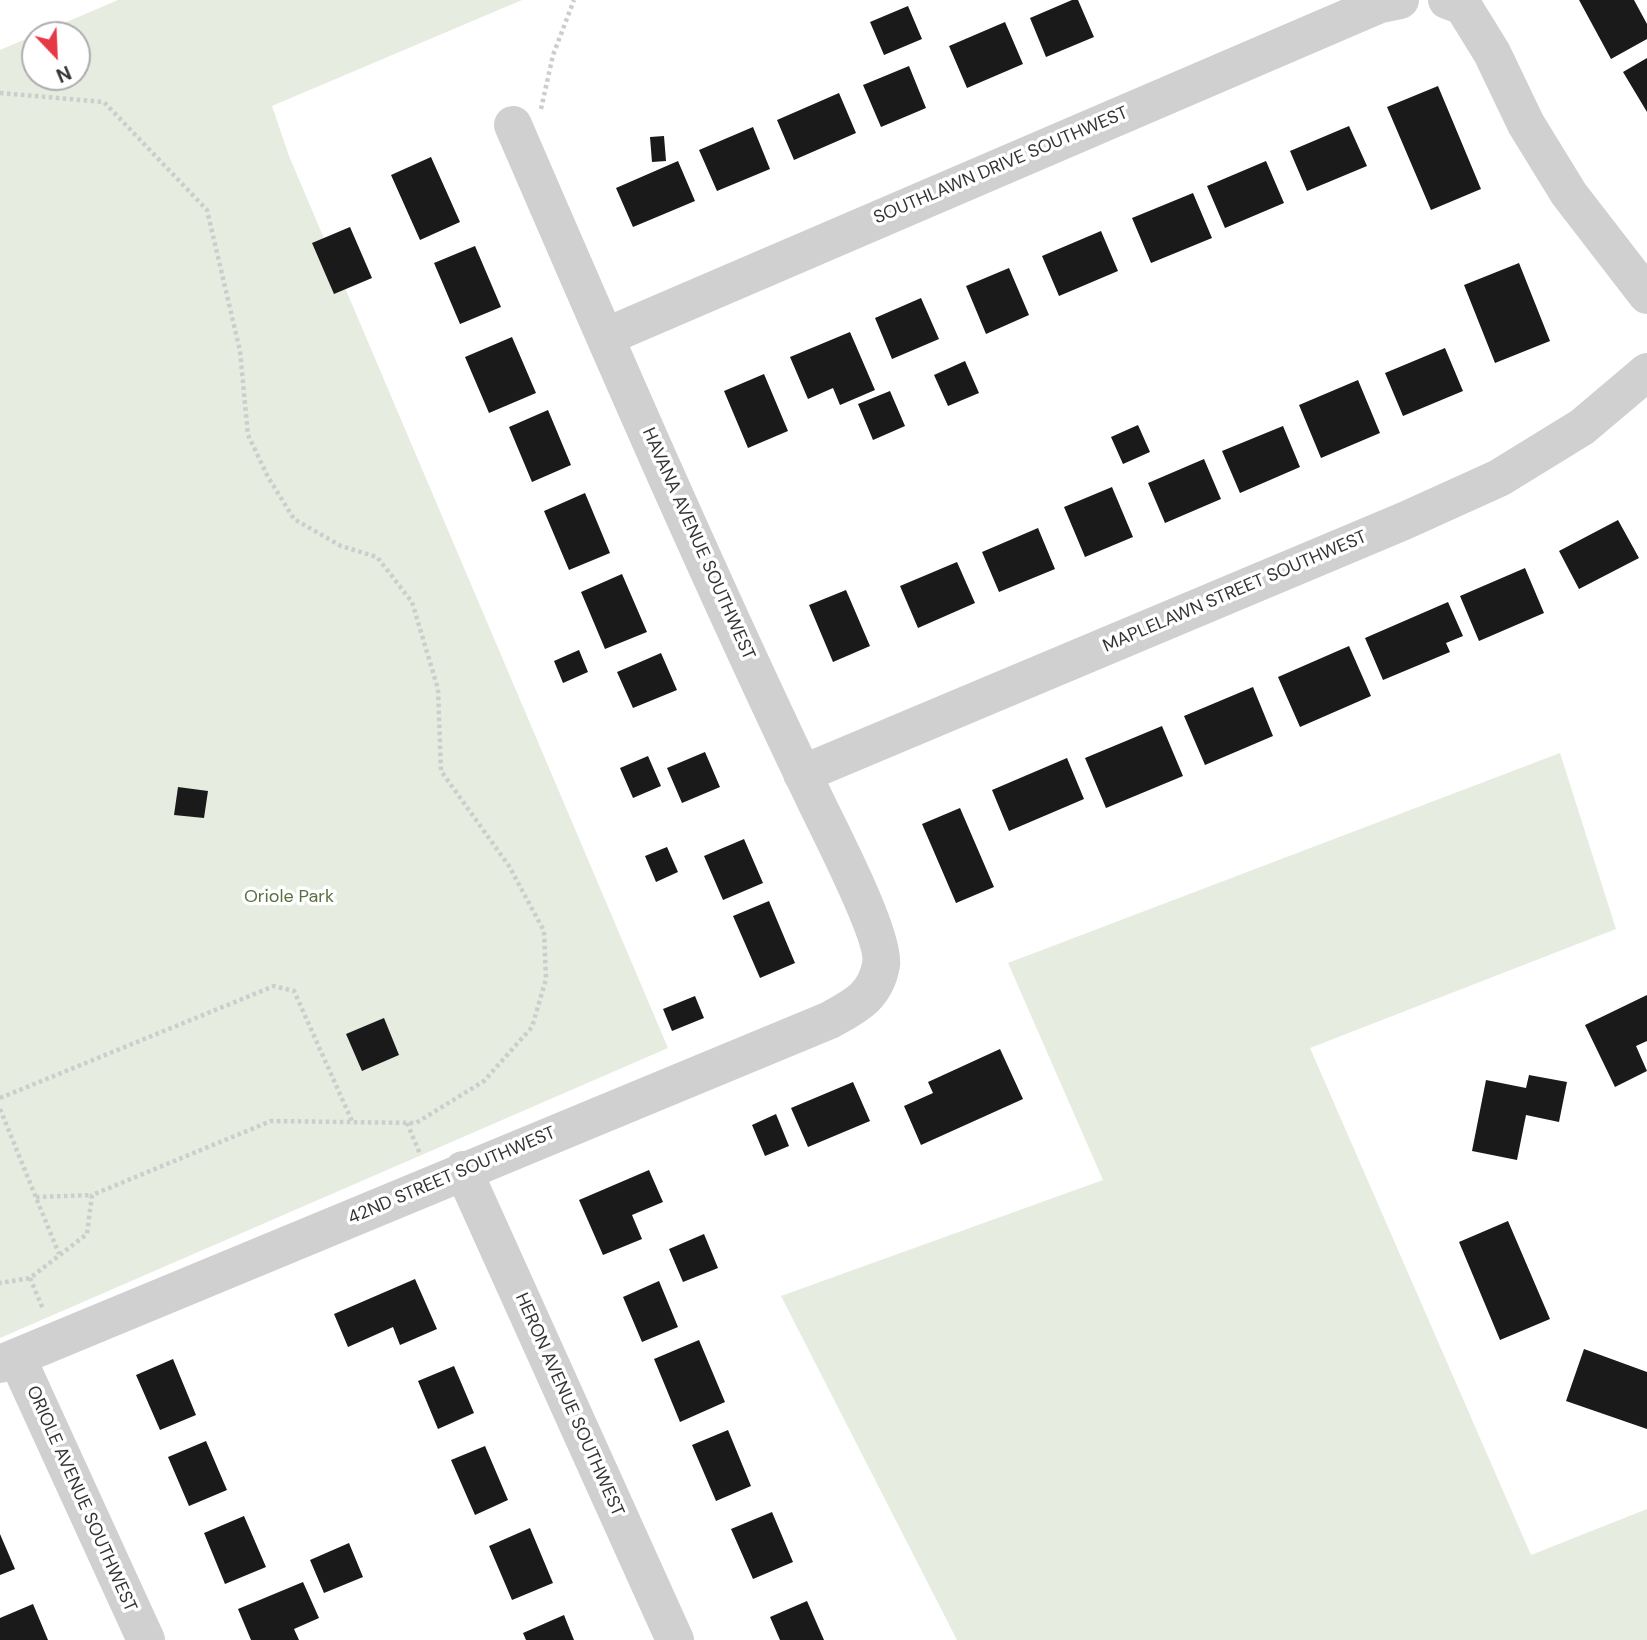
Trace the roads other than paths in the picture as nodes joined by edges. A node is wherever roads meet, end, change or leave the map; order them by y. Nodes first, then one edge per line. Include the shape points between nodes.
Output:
1 (1400, 0) edge
2 (1447, 0) edge
3 (513, 125) road end
4 (1647, 295) edge
5 (605, 337) junction
6 (1647, 372) edge
7 (802, 774) junction
8 (882, 964) joint
9 (463, 1171) junction
10 (8, 1361) edge
11 (146, 1640) edge
12 (675, 1640) edge

1 - 5 street, SOUTHLAWN DRIVE SOUTHWEST via 1380,4
2 - 4 street via 1463,6 1555,171
3 - 5 street, HAVANA AVENUE SOUTHWEST
5 - 7 street, HAVANA AVENUE SOUTHWEST
6 - 7 street, MAPLELAWN STREET SOUTHWEST via 1582,427 1499,478
7 - 8 street, HAVANA AVENUE SOUTHWEST via 865,904
8 - 9 street, 42ND STREET SOUTHWEST via 867,998 830,1020
9 - 10 street, 42ND STREET SOUTHWEST
9 - 12 street, HERON AVENUE SOUTHWEST
10 - 11 street, ORIOLE AVENUE SOUTHWEST

